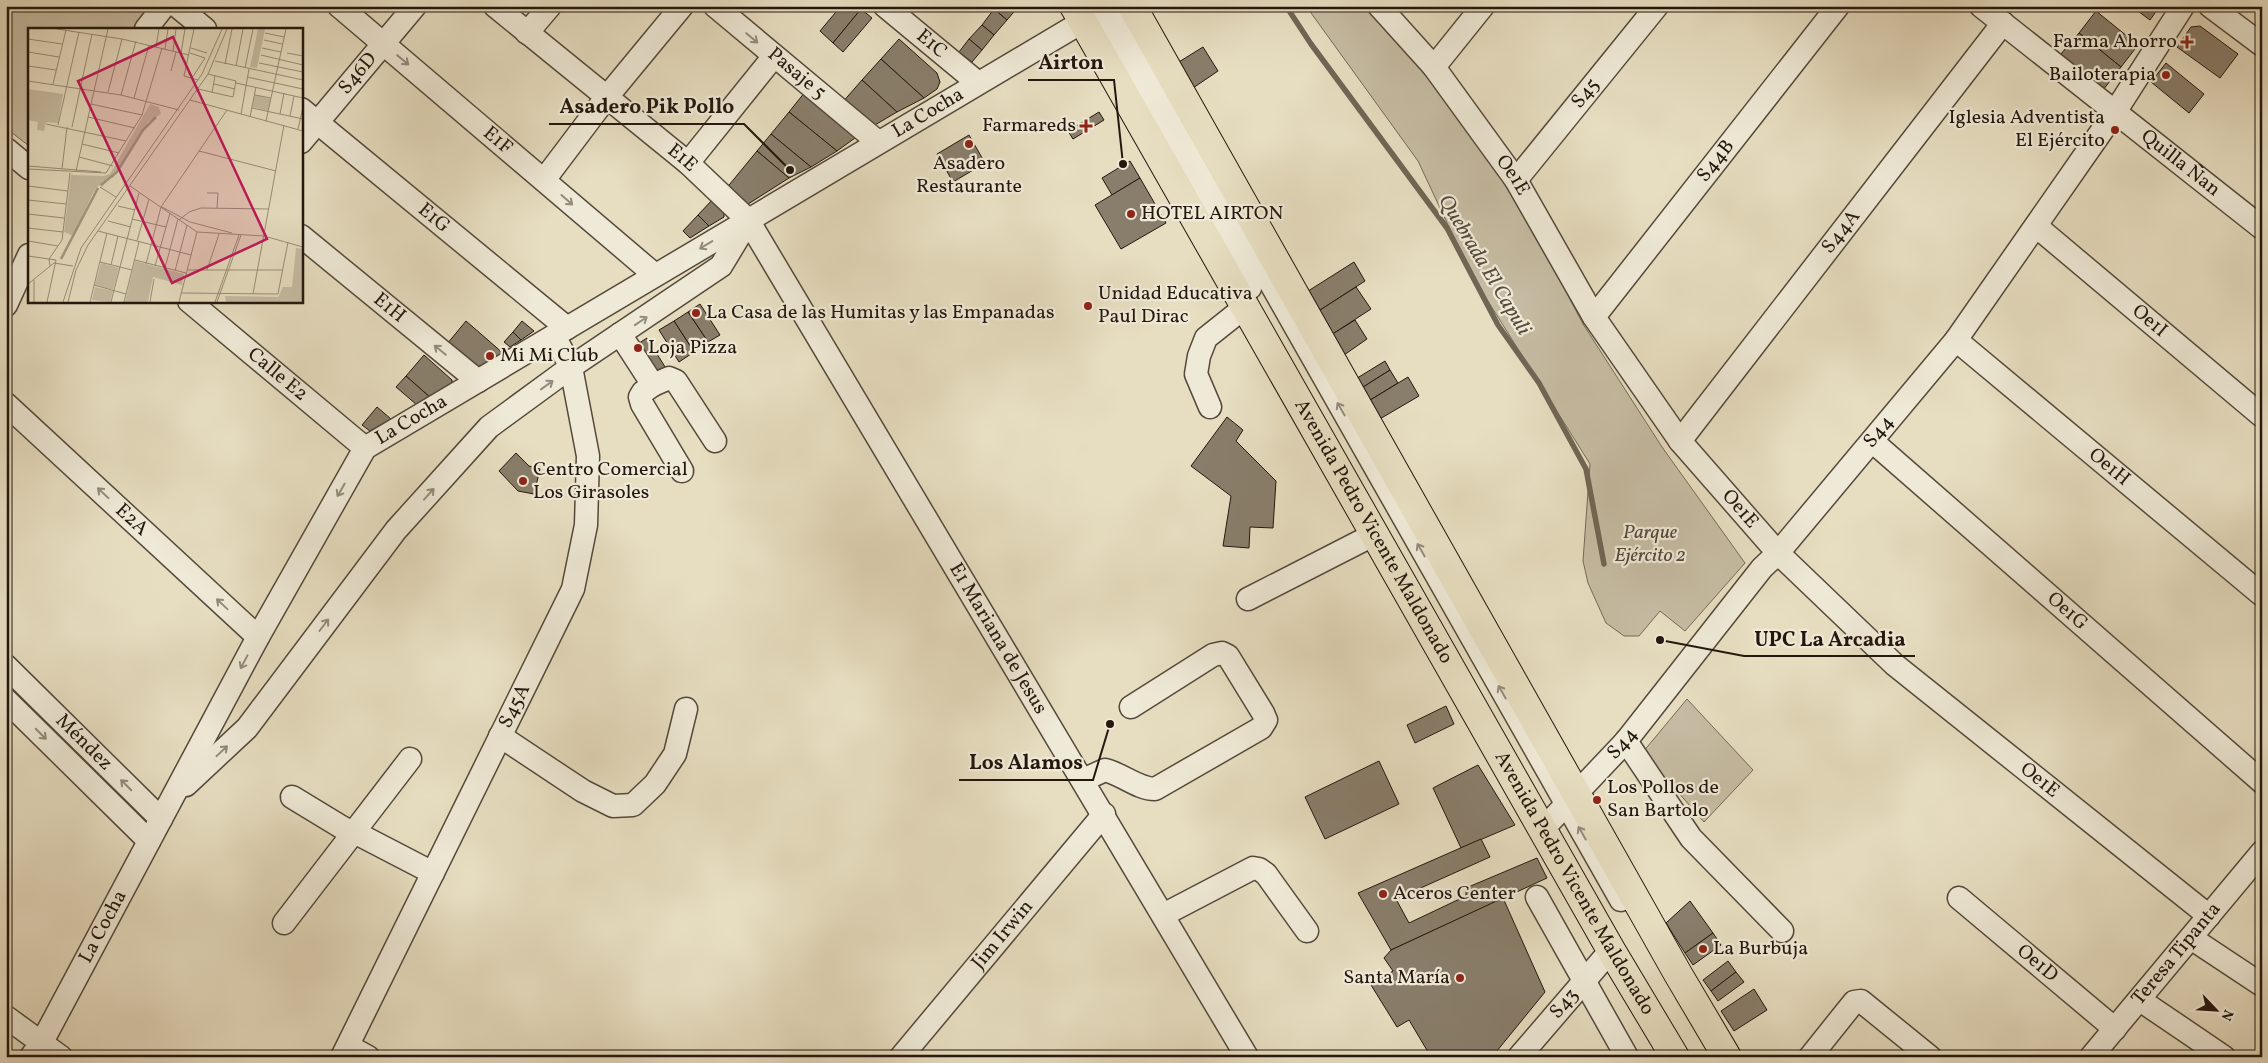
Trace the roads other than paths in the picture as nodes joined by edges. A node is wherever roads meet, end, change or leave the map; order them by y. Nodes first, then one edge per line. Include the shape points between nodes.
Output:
1 (164, 6) edge
2 (178, 6) edge
3 (339, 6) edge
4 (415, 6) edge
5 (495, 6) edge
6 (550, 6) edge
7 (682, 6) edge
8 (715, 6) edge
9 (885, 6) edge
10 (1132, 6) edge
11 (1379, 6) edge
12 (1483, 6) edge
13 (1657, 6) edge
14 (1838, 6) edge
15 (1981, 6) edge
16 (2183, 6) edge
17 (2210, 6) edge
18 (1094, 10) edge
19 (2003, 23) junction
20 (147, 28) edge
21 (204, 28) edge
22 (527, 32) junction
23 (384, 44) junction
24 (2262, 45) edge
25 (774, 56) junction
26 (1434, 67) junction
27 (978, 83) junction
28 (606, 98) junction
29 (2115, 112) junction
30 (310, 116) edge
31 (302, 139) edge
32 (878, 142) junction
33 (6, 149) edge
34 (688, 163) junction
35 (28, 167) edge
36 (544, 180) junction
37 (1516, 180) junction
38 (748, 220) junction
39 (2036, 226) junction
40 (2262, 228) edge
41 (302, 237) edge
42 (28, 257) edge
43 (655, 275) junction
44 (190, 302) edge
45 (6, 305) edge
46 (1245, 307) junction
47 (1594, 317) junction
48 (560, 332) junction
49 (620, 334) junction
50 (1956, 340) junction
51 (571, 368) junction
52 (478, 381) junction
53 (653, 385) junction
54 (6, 404) edge
55 (1210, 408) dead end
56 (2262, 416) edge
57 (715, 441) dead end
58 (1680, 441) junction
59 (1872, 441) junction
60 (365, 448) junction
61 (682, 471) dead end
62 (1375, 534) junction
63 (1778, 553) junction
64 (2262, 595) edge
65 (1248, 599) dead end
66 (258, 637) junction
67 (6, 666) edge
68 (6, 700) edge
69 (1131, 708) dead end
70 (686, 709) dead end
71 (500, 736) junction
72 (1626, 741) junction
73 (410, 759) dead end
74 (1083, 780) junction
75 (2262, 782) edge
76 (174, 796) junction
77 (292, 797) dead end
78 (1559, 813) junction
79 (1104, 814) junction
80 (161, 820) junction
81 (354, 832) junction
82 (149, 842) junction
83 (2258, 865) edge
84 (433, 873) junction
85 (1537, 897) dead end
86 (1959, 898) dead end
87 (1163, 915) junction
88 (2208, 916) junction
89 (284, 923) dead end
90 (1307, 931) dead end
91 (1782, 931) dead end
92 (2191, 938) junction
93 (1611, 950) junction
94 (1584, 981) junction
95 (2262, 985) edge
96 (2140, 1000) junction
97 (6, 1017) edge
98 (2115, 1028) junction
99 (36, 1050) edge
100 (345, 1051) edge
101 (61, 1057) edge
102 (368, 1057) edge
103 (901, 1057) edge
104 (1248, 1057) edge
105 (1519, 1057) edge
106 (1627, 1057) edge
107 (1675, 1057) edge
108 (1684, 1057) edge
109 (1712, 1057) edge
110 (1727, 1057) edge
111 (1810, 1057) edge
112 (1930, 1057) edge
113 (2091, 1057) edge
114 (2224, 1057) edge

1 - 20 street
2 - 21 street
3 - 23 street, E1F
4 - 23 street, S46D
5 - 22 street, E1E
6 - 22 street
7 - 28 street
8 -> 25 street, Pasaje 5
9 - 27 street, E1C
78 -> 10 main road, Avenida Pedro Vicente Maldonado
11 - 26 street, Oe1E
12 - 26 street
13 - 37 street, S45
14 - 47 street, S44B
15 - 19 street, Quilla Ñan
16 - 29 street, S44
17 - 24 street
18 - 27 street, La Cocha
18 - 46 main road, Avenida Pedro Vicente Maldonado
18 - 78 street
19 - 29 street, Quilla Ñan
19 - 58 street, S44A
22 - 28 street, E1E
23 - 30 street, S46D
23 -> 36 street, E1F
25 - 32 street, Pasaje 5
25 - 34 street
26 - 37 street, Oe1E
27 - 32 street, La Cocha
28 - 34 street, E1E
28 - 36 street
29 - 39 street, S44
29 - 40 street, Quilla Ñan
30 - 31 street, S46D
30 - 48 street, E1G
32 - 38 street, La Cocha
33 - 35 street
34 - 38 street, E1E
36 -> 43 street, E1F
37 - 47 street, Oe1E
38 -> 43 street, La Cocha
49 -> 38 street, La Cocha via 721,266
38 - 74 street, E1 Mariana de Jesus
39 - 50 street, S44
39 - 56 street, Oe1I
52 -> 41 street, E1H
42 - 45 street
43 - 48 street, La Cocha
44 - 60 street, Calle E2
46 - 55 street via 1206,338 1199,356 1196,374
46 - 62 main road, Avenida Pedro Vicente Maldonado
47 - 58 street, Oe1E
48 - 51 street, S45A
48 - 52 street, La Cocha
49 - 51 street, La Cocha
49 - 53 street
50 - 59 street, S44
50 - 64 street, Oe1H
51 - 71 street, S45A via 588,456 586,525 573,588
76 -> 51 street, La Cocha via 247,728 396,530 489,427
52 - 60 street, La Cocha
53 - 57 street via 669,378 676,381
53 - 61 street via 640,397 642,404
66 -> 54 street, E2A
58 - 63 street, Oe1E
59 - 63 street, S44
59 - 75 street, Oe1G
60 -> 66 street, La Cocha
62 - 65 street
62 - 78 main road, Avenida Pedro Vicente Maldonado
63 - 72 street, S44 via 1762,568
63 - 88 street, Oe1E via 1895,665
66 -> 76 street, La Cocha
80 -> 67 street, Méndez
68 -> 82 street, Méndez
69 - 74 street via 1213,655 1222,653 1228,656 1266,720 1261,728 1155,789 1146,789 1126,777 1104,770
70 - 71 street via 675,754 655,784 633,805 613,806 583,791
71 - 84 street, S45A
72 - 78 street, S44
72 - 91 street via 1691,838
73 - 81 street
74 - 79 street, E1 Mariana de Jesus
76 - 80 street, La Cocha
77 - 81 street
78 - 93 main road, Avenida Pedro Vicente Maldonado
78 - 108 street
109 -> 78 street
78 - 110 main road, Avenida Pedro Vicente Maldonado
79 - 87 street, E1 Mariana de Jesus
79 - 103 street, Jim Irwin
80 - 82 street, La Cocha
81 - 84 street
81 - 89 street
82 - 99 street, La Cocha
83 - 88 street, Teresa Tipanta
84 - 100 street, S45A
85 - 94 street
86 - 98 street, Oe1D
87 - 90 street via 1253,868 1266,874
87 - 104 street, E1 Mariana de Jesus
88 - 92 street, Teresa Tipanta
92 - 95 street
92 - 96 street, Teresa Tipanta
93 - 94 street, S43
93 - 107 main road, Avenida Pedro Vicente Maldonado
94 - 105 street, S43
94 - 106 street
96 - 98 street, Teresa Tipanta
96 - 114 street
97 - 99 street
98 - 113 street, Teresa Tipanta
99 - 101 street
100 - 102 street
111 - 112 street via 1858,1001

